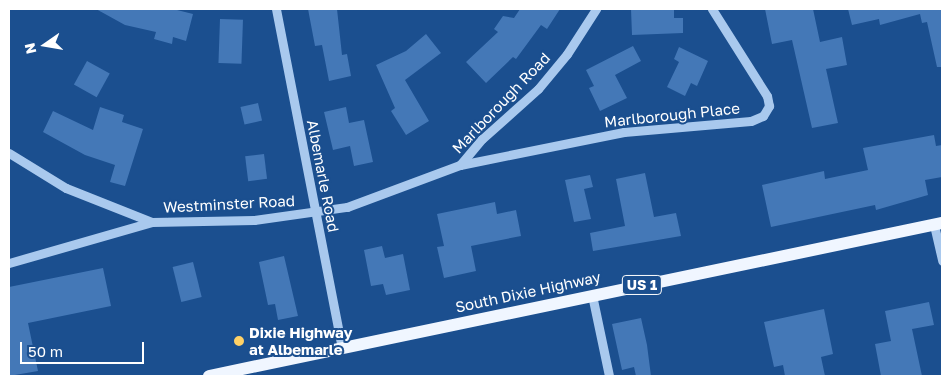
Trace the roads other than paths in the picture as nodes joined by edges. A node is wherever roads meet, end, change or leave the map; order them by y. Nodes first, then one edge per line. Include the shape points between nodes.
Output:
1 (276, 9) edge
2 (596, 9) edge
3 (712, 9) edge
4 (9, 153) edge
5 (460, 165) junction
6 (316, 212) junction
7 (152, 222) junction
8 (938, 224) edge
9 (942, 261) edge
10 (9, 263) edge
11 (592, 295) junction
12 (342, 348) junction
13 (209, 376) edge
14 (609, 376) edge

1 - 6 street, Albemarle Road
2 - 5 street, Marlborough Road via 567,54 538,88 482,139
3 - 5 street, Marlborough Place via 767,96 769,106 763,116 751,121 624,132
4 - 7 street, Westminster Road via 66,188
5 - 6 street, Marlborough Road via 382,195
6 - 7 street, Westminster Road via 254,220
6 - 12 street, Albemarle Road
7 - 10 street
8 - 9 street
8 - 11 main road, South Dixie Highway / US 1
11 - 12 main road, South Dixie Highway / US 1
11 - 14 street
12 - 13 main road, South Dixie Highway / US 1

